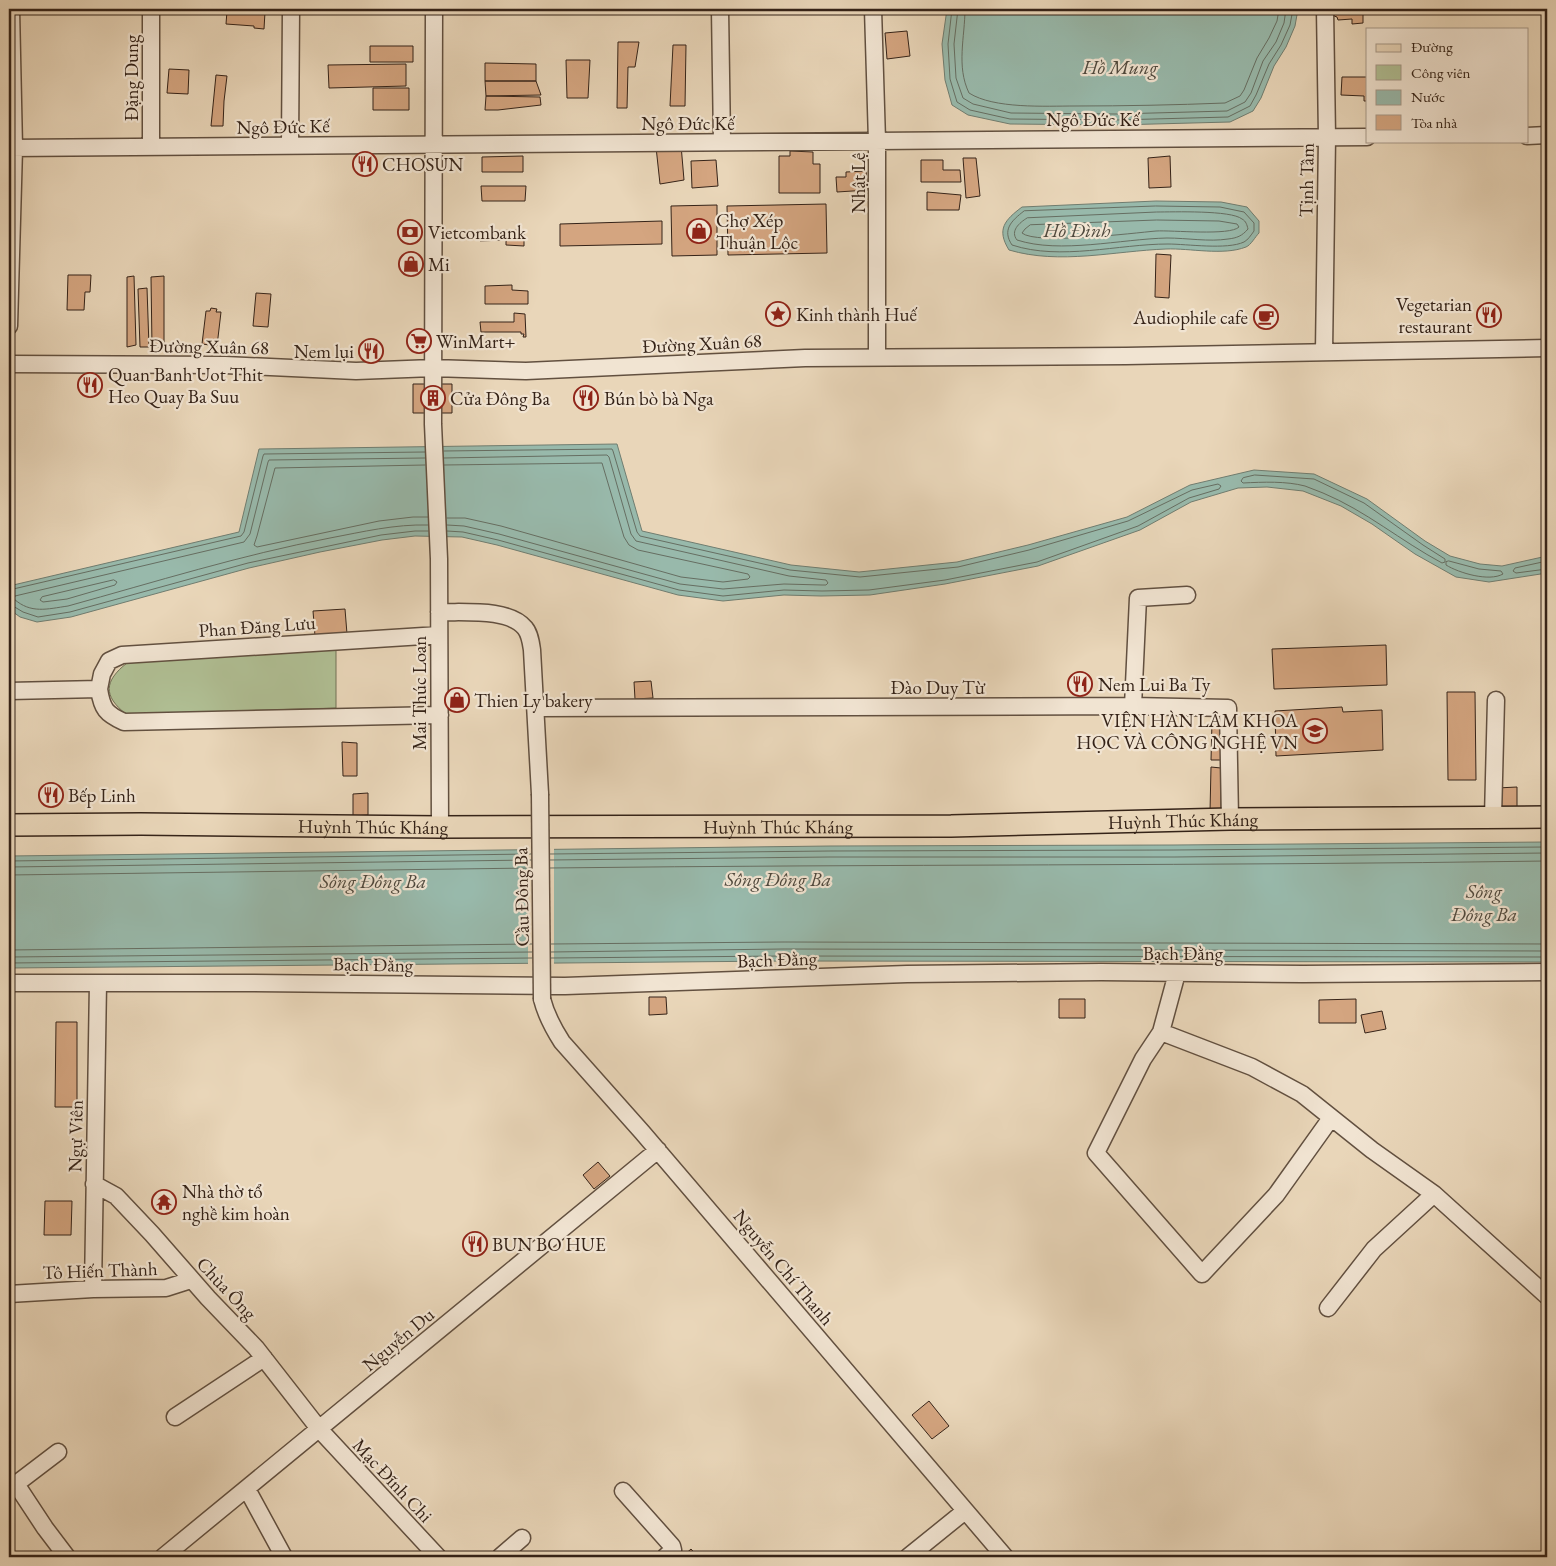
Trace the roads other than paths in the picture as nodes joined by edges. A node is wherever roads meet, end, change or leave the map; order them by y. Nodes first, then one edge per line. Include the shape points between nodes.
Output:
1 (11, 9) edge
2 (151, 9) edge
3 (291, 9) edge
4 (434, 9) edge
5 (720, 9) edge
6 (873, 9) edge
7 (1325, 9) edge
8 (1547, 135) edge
9 (1528, 136) edge
10 (1327, 137) junction
11 (1366, 137) edge
12 (877, 141) junction
13 (722, 142) junction
14 (433, 145) junction
15 (290, 146) junction
16 (151, 147) junction
17 (11, 148) edge
18 (9, 326) edge
19 (1547, 348) edge
20 (1324, 352) junction
21 (877, 356) junction
22 (9, 364) edge
23 (433, 368) junction
24 (1187, 595) dead end
25 (439, 612) junction
26 (439, 635) junction
27 (99, 689) junction
28 (9, 691) edge
29 (1496, 700) dead end
30 (1133, 706) junction
31 (536, 708) junction
32 (440, 715) junction
33 (1493, 817) junction
34 (1547, 817) edge
35 (1230, 819) junction
36 (9, 825) edge
37 (440, 827) junction
38 (1547, 972) edge
39 (1177, 973) junction
40 (9, 983) edge
41 (98, 983) junction
42 (542, 999) joint
43 (1161, 1032) junction
44 (1331, 1118) junction
45 (658, 1150) junction
46 (94, 1184) junction
47 (1434, 1194) junction
48 (191, 1280) junction
49 (93, 1289) junction
50 (9, 1294) edge
51 (1547, 1296) edge
52 (1328, 1308) dead end
53 (264, 1358) junction
54 (175, 1417) dead end
55 (320, 1430) junction
56 (58, 1452) dead end
57 (12, 1483) edge
58 (246, 1489) junction
59 (623, 1491) dead end
60 (966, 1511) junction
61 (522, 1538) dead end
62 (67, 1557) edge
63 (163, 1557) edge
64 (284, 1557) edge
65 (438, 1557) edge
66 (500, 1557) edge
67 (665, 1557) edge
68 (908, 1557) edge
69 (1005, 1557) edge

1 - 17 street
2 - 16 street, Đặng Dung
3 - 15 street
4 - 14 street
5 - 13 street
6 - 12 street, Nhật Lệ
7 - 10 street, Tịnh Tâm
8 - 9 street
10 - 11 street, Ngô Đức Kế
10 - 12 street, Ngô Đức Kế
10 - 20 street, Tịnh Tâm
12 - 13 street, Ngô Đức Kế
12 - 21 street, Nhật Lệ
13 - 14 street, Ngô Đức Kế
14 - 15 street, Ngô Đức Kế
14 - 23 street
15 - 16 street, Ngô Đức Kế
16 - 17 street, Ngô Đức Kế
17 - 18 street
19 - 20 street, Đường Xuân 68
20 - 21 street, Đường Xuân 68
21 - 23 street, Đường Xuân 68 via 526,370
22 - 23 street, Đường Xuân 68 via 225,365 356,371
23 - 25 street, Mai Thúc Loan
24 - 30 street via 1138,598
25 - 26 street, Mai Thúc Loan
25 - 31 street via 494,613 516,620 526,629 532,650
26 - 27 street, Phan Đăng Lưu via 122,655 109,661
26 - 32 street, Mai Thúc Loan
27 - 28 street
27 - 32 street via 101,703 110,715 124,722
29 - 33 street
30 - 31 street, Đào Duy Từ
30 - 35 street, Đào Duy Từ via 1228,708
31 - 42 street, Cầu Đông Ba, bridge
32 - 37 street, Mai Thúc Loan
33 - 34 main road, Huỳnh Thúc Kháng
33 - 35 main road, Huỳnh Thúc Kháng
35 - 37 main road, Huỳnh Thúc Kháng via 951,826
36 - 37 main road, Huỳnh Thúc Kháng
38 - 39 street, Bạch Đằng
39 - 41 street, Bạch Đằng via 907,974 565,986
39 - 43 street
40 - 41 street, Bạch Đằng
41 - 46 street, Ngự Viên
42 - 45 street, Nguyễn Chí Thanh via 552,1028 562,1042
43 - 44 street via 1252,1067 1302,1094
43 - 44 street via 1143,1059 1096,1153 1202,1274 1276,1195
44 - 47 street
45 - 55 street, Nguyễn Du
45 - 60 street, Nguyễn Chí Thanh
46 - 48 street, Chùa Ông via 116,1196
46 - 49 street, Ngự Viên
47 - 51 street
47 - 52 street via 1374,1249
48 - 49 street, Tô Hiến Thành via 166,1288
48 - 53 street, Chùa Ông
49 - 50 street, Tô Hiến Thành
53 - 54 street
53 - 55 street, Chùa Ông
55 - 58 street, Nguyễn Du
55 - 65 street, Mạc Đĩnh Chi
56 - 57 street
57 - 62 street
58 - 63 street, Nguyễn Du
58 - 64 street
59 - 67 street via 672,1546 673,1550
60 - 68 street
60 - 69 street, Nguyễn Chí Thanh
61 - 66 street

